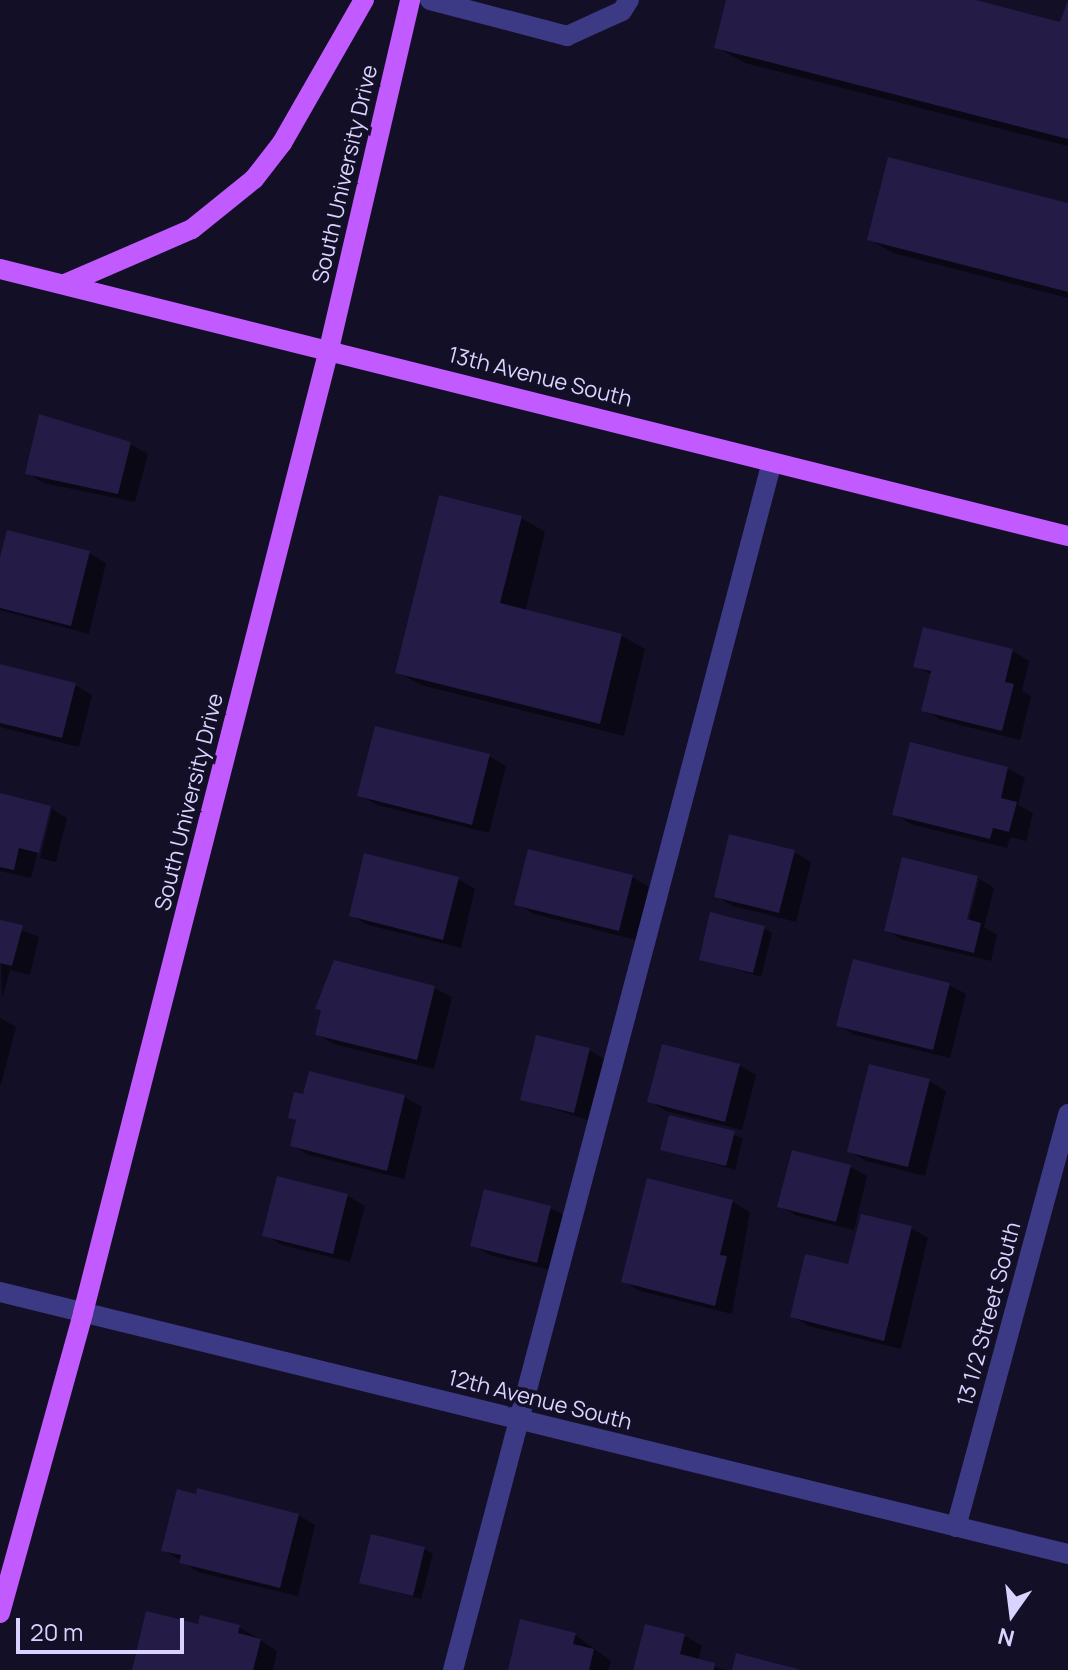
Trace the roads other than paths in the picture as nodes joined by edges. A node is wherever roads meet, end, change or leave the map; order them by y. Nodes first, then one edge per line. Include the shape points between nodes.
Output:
1 (364, 0) edge
2 (410, 0) edge
3 (430, 0) edge
4 (629, 0) edge
5 (0, 269) edge
6 (65, 284) junction
7 (329, 349) junction
8 (772, 462) junction
9 (1068, 536) edge
10 (1068, 1114) edge
11 (0, 1292) edge
12 (83, 1313) junction
13 (522, 1420) junction
14 (956, 1527) junction
15 (1068, 1554) edge
16 (0, 1613) edge
17 (453, 1670) edge

1 - 6 main road via 282,143 254,179 192,229
2 - 7 main road, South University Drive
3 - 4 street via 567,36 622,11
5 - 6 main road, 13th Avenue South
6 - 7 main road, 13th Avenue South
7 - 8 main road, 13th Avenue South
7 - 12 main road, South University Drive
8 - 9 main road, 13th Avenue South
8 - 13 street
10 - 14 street, 13 1/2 Street South
11 - 12 street, 12th Avenue South
12 - 13 street, 12th Avenue South
12 - 16 main road, South University Drive
13 - 14 street, 12th Avenue South
13 - 17 street
14 - 15 street, 12th Avenue South

